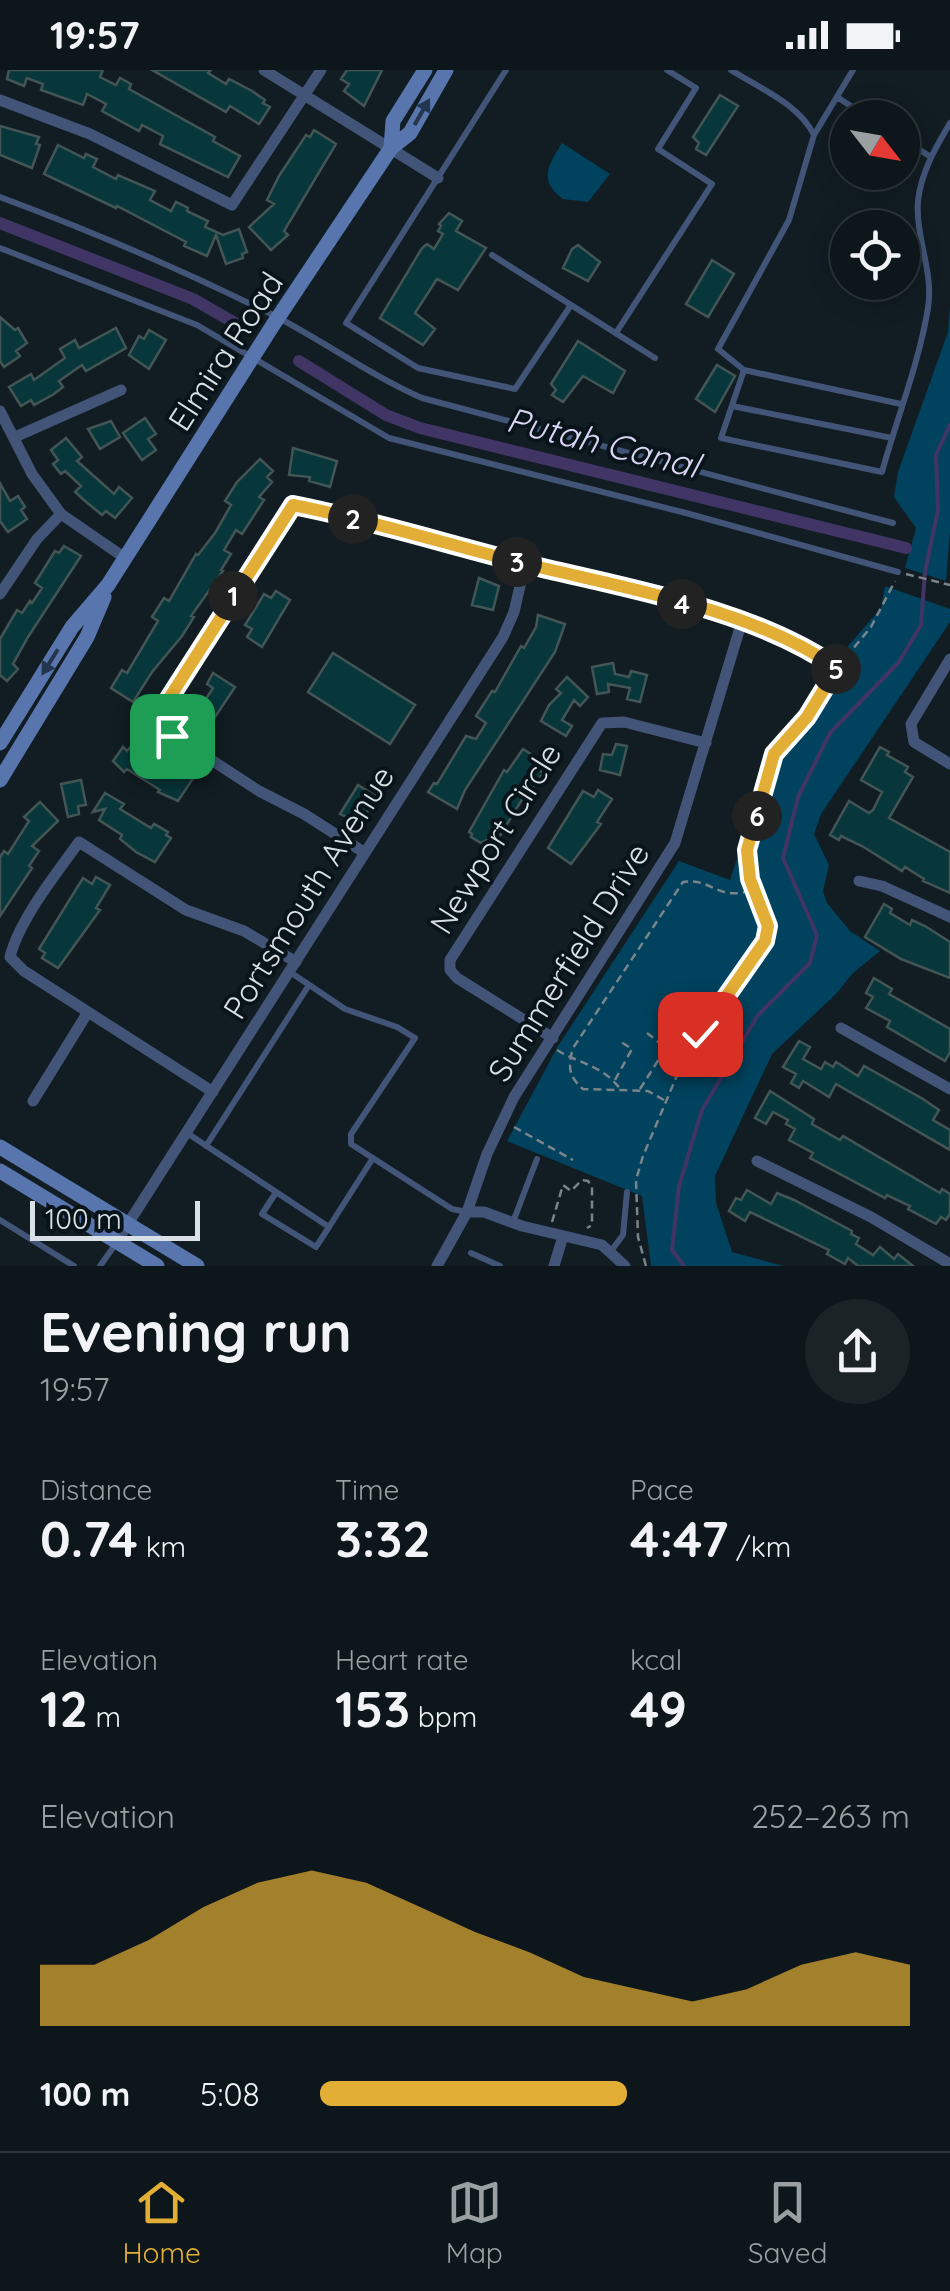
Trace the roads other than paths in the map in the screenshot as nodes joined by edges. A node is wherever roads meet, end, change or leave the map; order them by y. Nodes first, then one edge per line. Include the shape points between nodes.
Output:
1 (264, 70) edge
2 (321, 70) edge
3 (425, 70) edge
4 (446, 70) edge
5 (506, 70) edge
6 (667, 70) edge
7 (731, 70) edge
8 (853, 70) edge
9 (305, 95) junction
10 (836, 97) junction
11 (0, 100) edge
12 (841, 100) edge
13 (950, 122) edge
14 (814, 135) junction
15 (391, 148) junction
16 (920, 151) edge
17 (931, 158) junction
18 (438, 178) junction
19 (0, 197) edge
20 (0, 248) edge
21 (492, 256) dead end
22 (571, 305) junction
23 (278, 318) junction
24 (616, 334) junction
25 (252, 358) junction
26 (655, 358) dead end
27 (744, 370) junction
28 (121, 390) dead end
29 (901, 404) junction
30 (732, 406) junction
31 (0, 411) edge
32 (15, 437) junction
33 (892, 438) junction
34 (61, 514) junction
35 (893, 523) dead end
36 (126, 558) junction
37 (525, 564) junction
38 (902, 573) road end
39 (108, 586) junction
40 (0, 594) edge
41 (742, 621) junction
42 (810, 650) road end
43 (950, 660) edge
44 (0, 743) edge
45 (706, 743) junction
46 (950, 764) edge
47 (0, 780) edge
48 (365, 853) junction
49 (859, 880) dead end
50 (950, 917) edge
51 (292, 967) junction
52 (308, 985) junction
53 (88, 1012) junction
54 (841, 1028) dead end
55 (555, 1044) junction
56 (950, 1089) edge
57 (213, 1092) junction
58 (33, 1101) dead end
59 (187, 1134) junction
60 (0, 1146) edge
61 (206, 1146) junction
62 (372, 1158) junction
63 (538, 1159) dead end
64 (757, 1161) dead end
65 (0, 1171) edge
66 (627, 1192) dead end
67 (275, 1194) junction
68 (467, 1212) junction
69 (0, 1220) edge
70 (513, 1222) junction
71 (128, 1224) junction
72 (328, 1227) junction
73 (557, 1235) junction
74 (118, 1241) junction
75 (611, 1251) junction
76 (470, 1253) dead end
77 (950, 1264) edge
78 (74, 1266) edge
79 (100, 1266) edge
80 (158, 1266) edge
81 (197, 1266) edge
82 (437, 1266) edge
83 (500, 1266) edge
84 (555, 1266) edge
85 (624, 1266) edge

1 - 9 street
2 - 9 street
3 - 15 main road, Elmira Road via 393,121
15 -> 4 main road, Elmira Road via 410,134
5 - 18 lane
6 - 24 lane via 696,88 658,149 712,184
7 - 14 lane via 792,108
8 - 10 lane
9 - 11 street via 232,206 90,134
9 - 15 street
10 - 12 lane
10 - 14 lane
13 - 17 lane
14 - 27 lane via 790,220 718,349
15 - 18 street
15 - 23 main road, Elmira Road
16 - 17 lane
17 - 29 lane via 917,203 929,305
18 - 22 lane via 346,323 418,368 515,390
19 - 23 lane via 204,280
20 - 25 lane via 180,317
21 - 22 lane
22 - 24 lane
23 - 25 main road, Elmira Road
23 - 35 lane via 422,398
24 - 26 lane
25 - 36 main road, Elmira Road
25 - 38 lane via 410,446
27 - 29 lane
27 - 30 lane
28 - 32 street
29 - 33 lane
30 - 33 lane
30 - 33 lane via 721,438 882,472
31 - 32 street
32 - 34 street
34 - 36 street
34 - 40 street
36 - 39 main road, Elmira Road
37 - 41 street
37 - 48 street, Portsmouth Avenue via 503,637
37 - 48 street via 293,505 168,700 156,724
39 -> 44 main road, Elmira Road via 72,627
39 - 47 main road, Elmira Road via 87,637
41 - 42 street
41 - 45 street, Summerfield Drive
43 - 46 street via 911,724 914,742
45 - 55 street, Summerfield Drive via 663,867
45 - 55 street, Newport Circle via 624,722 602,723 450,960 456,978
48 - 51 street, Portsmouth Avenue
49 - 50 street
51 - 52 lane
51 - 53 street via 244,931 186,910 79,842 10,958
51 - 57 street, Portsmouth Avenue
52 - 61 lane
52 - 62 lane via 414,1038 352,1134 352,1144
53 - 57 street
53 - 58 street
54 - 56 street
55 - 68 street, Summerfield Drive via 502,1120
57 - 59 street, Portsmouth Avenue
59 - 61 lane
59 - 71 street, Portsmouth Avenue
60 - 71 main road
61 - 67 lane
62 - 68 lane
62 - 72 lane
63 - 70 lane
64 - 77 street
65 - 74 main road
66 - 75 lane via 622,1235
67 - 72 lane
67 - 72 lane via 262,1214 316,1247
68 - 70 street
68 - 82 street, Summerfield Drive
69 - 78 lane
70 - 73 street
71 - 74 street, Portsmouth Avenue
71 - 81 main road
73 - 75 street
73 - 84 street
74 - 79 lane
74 - 80 main road
75 - 85 street
76 - 83 lane

